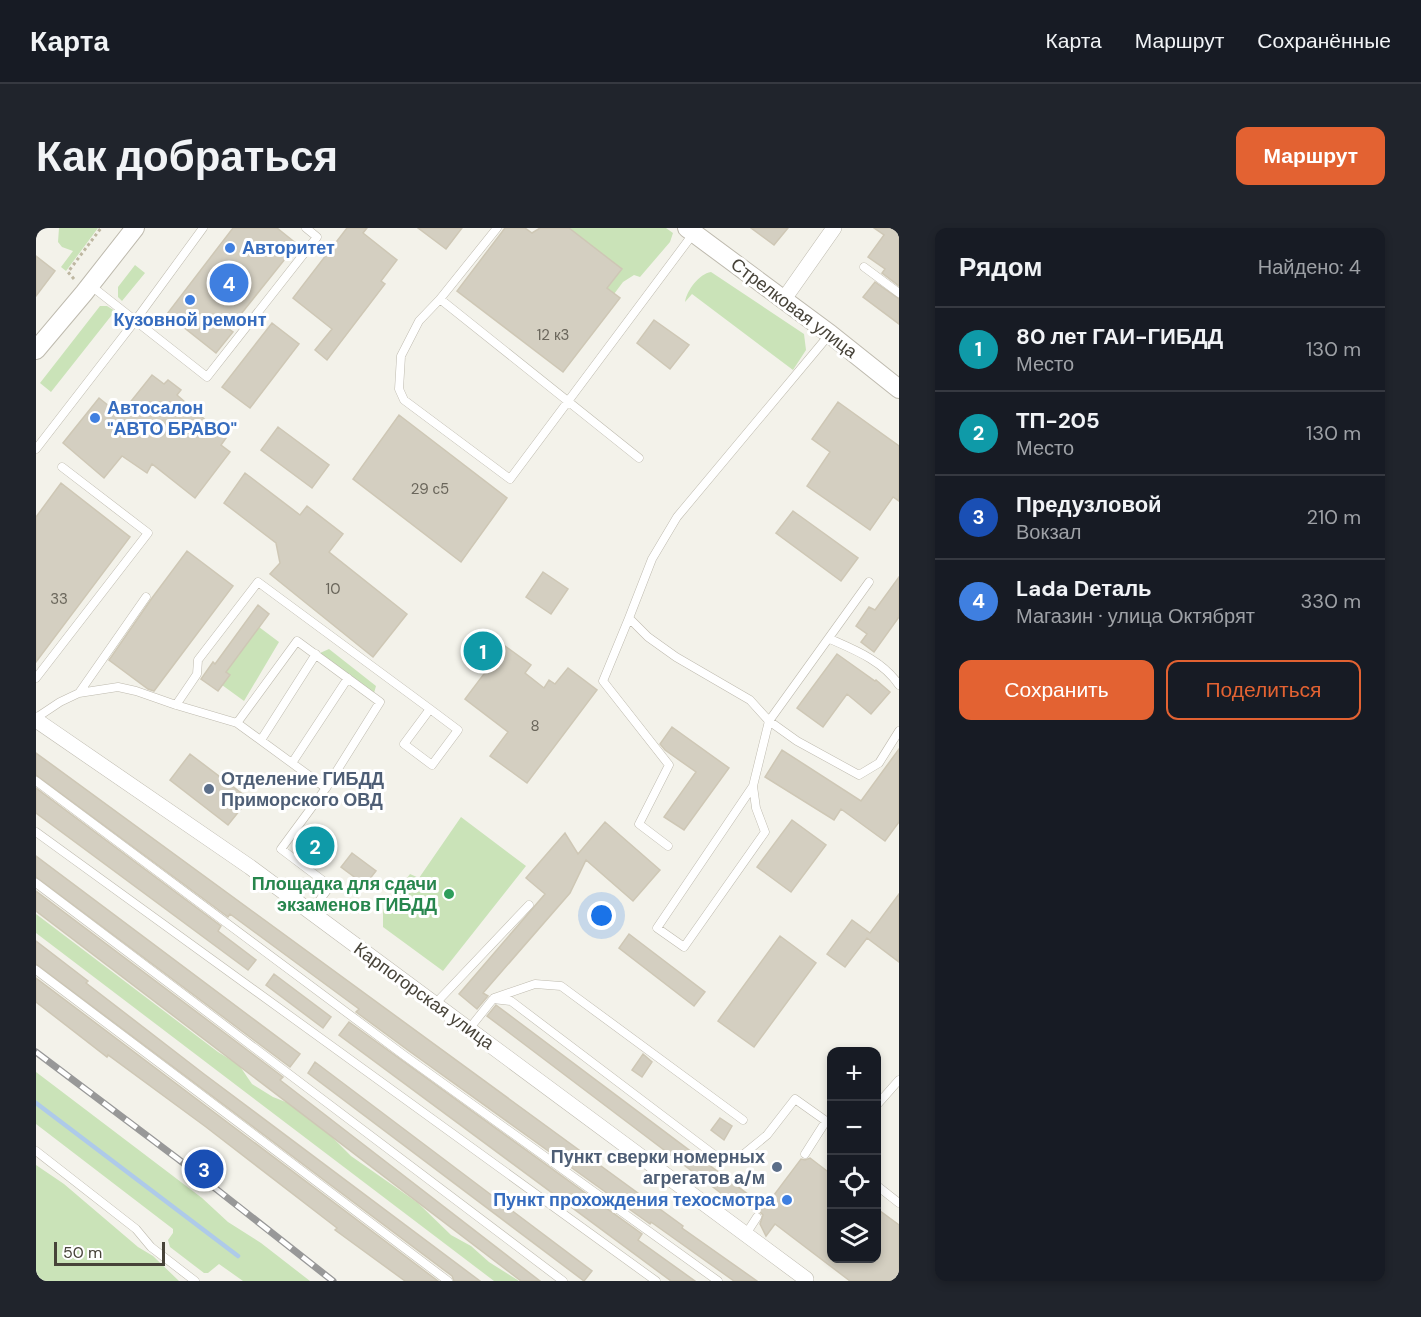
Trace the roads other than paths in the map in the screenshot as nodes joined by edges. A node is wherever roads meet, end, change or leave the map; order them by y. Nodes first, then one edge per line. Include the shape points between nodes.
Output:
1 (135, 228) edge
2 (203, 228) edge
3 (306, 228) edge
4 (497, 228) edge
5 (834, 228) edge
6 (691, 230) edge
7 (864, 267) dead end
8 (87, 289) junction
9 (899, 293) edge
10 (440, 299) junction
11 (784, 299) junction
12 (135, 321) junction
13 (830, 334) junction
14 (36, 350) edge
15 (899, 389) edge
16 (568, 401) junction
17 (36, 449) edge
18 (639, 458) dead end
19 (62, 467) dead end
20 (869, 582) dead end
21 (146, 597) dead end
22 (629, 618) junction
23 (830, 639) junction
24 (316, 654) junction
25 (36, 678) edge
26 (348, 678) junction
27 (899, 684) edge
28 (79, 693) junction
29 (176, 705) junction
30 (430, 710) junction
31 (36, 719) edge
32 (769, 721) junction
33 (237, 723) junction
34 (899, 731) edge
35 (261, 740) junction
36 (292, 763) junction
37 (36, 781) edge
38 (753, 786) junction
39 (326, 788) junction
40 (36, 832) edge
41 (668, 846) dead end
42 (36, 883) edge
43 (530, 905) dead end
44 (311, 912) junction
45 (36, 970) edge
46 (493, 999) junction
47 (435, 1004) junction
48 (469, 1029) junction
49 (899, 1080) edge
50 (880, 1101) edge
51 (743, 1120) dead end
52 (36, 1151) edge
53 (805, 1154) dead end
54 (881, 1189) edge
55 (899, 1203) edge
56 (757, 1217) dead end
57 (746, 1234) junction
58 (806, 1279) dead end
59 (195, 1281) edge
60 (448, 1281) edge
61 (564, 1281) edge
62 (656, 1281) edge
63 (718, 1281) edge

1 - 8 street
2 - 12 lane
3 - 12 lane via 317,237 207,377
4 - 10 lane
5 - 11 street
6 - 11 street, Стрелковая улица
6 - 16 lane
7 - 9 lane
8 - 12 lane
8 - 14 street
10 - 16 lane
10 - 16 lane via 418,321 401,356 399,389 404,400 510,479
11 - 13 street, Стрелковая улица
12 - 17 lane
13 - 15 street, Стрелковая улица
13 - 22 lane via 677,517 652,559
16 - 18 lane
19 - 25 lane via 148,533
20 - 23 lane
21 - 28 lane
22 - 32 lane via 676,657 750,700
22 - 41 lane via 603,681 669,765 639,824
23 - 27 lane via 881,666
23 - 32 lane
24 - 26 lane
24 - 33 lane via 297,641
24 - 35 lane
26 - 36 lane
26 - 39 lane via 380,702
28 - 29 lane via 118,687
28 - 31 lane
29 - 30 lane via 197,674 198,660 258,582
29 - 33 lane
30 - 30 lane via 458,730 432,765 404,744
31 - 44 street, Карпогорская улица
32 - 34 lane via 859,776 879,763
32 - 38 lane
33 - 35 lane
35 - 36 lane
36 - 39 lane
37 - 63 lane via 405,1056
38 - 38 lane via 657,928 684,947 765,832
39 - 44 lane via 280,849 330,886
40 - 62 lane
42 - 61 lane
43 - 47 lane
44 - 47 street, Карпогорская улица
45 - 60 lane
46 - 48 lane
46 - 51 lane via 535,984 561,986
46 - 53 lane via 511,1001 721,1160 739,1158 767,1135 795,1099 826,1121
47 - 48 street, Карпогорская улица
48 - 57 street, Карпогорская улица
49 - 50 lane
52 - 59 lane
54 - 55 lane
56 - 57 lane
57 - 58 street, Карпогорская улица

